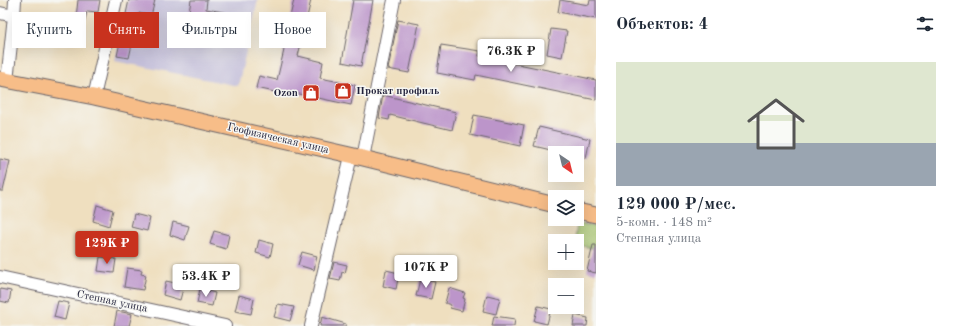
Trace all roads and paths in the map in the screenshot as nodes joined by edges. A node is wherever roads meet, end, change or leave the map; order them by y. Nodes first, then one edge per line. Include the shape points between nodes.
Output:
1 (15, 0) edge
2 (116, 0) edge
3 (394, 0) edge
4 (14, 12) edge
5 (0, 13) edge
6 (12, 16) edge
7 (12, 29) edge
8 (4, 80) edge
9 (94, 97) junction
10 (357, 157) junction
11 (548, 203) edge
12 (584, 212) edge
13 (596, 215) edge
14 (0, 277) edge
15 (225, 326) edge
16 (311, 326) edge

1 - 4 street
2 - 9 street
3 - 10 street
5 - 6 street
7 - 8 street
8 - 9 main road, Геофизическая улица
9 - 10 main road, Геофизическая улица
10 - 11 main road, Геофизическая улица
10 - 16 street
12 - 13 main road
14 - 15 street, Степная улица

